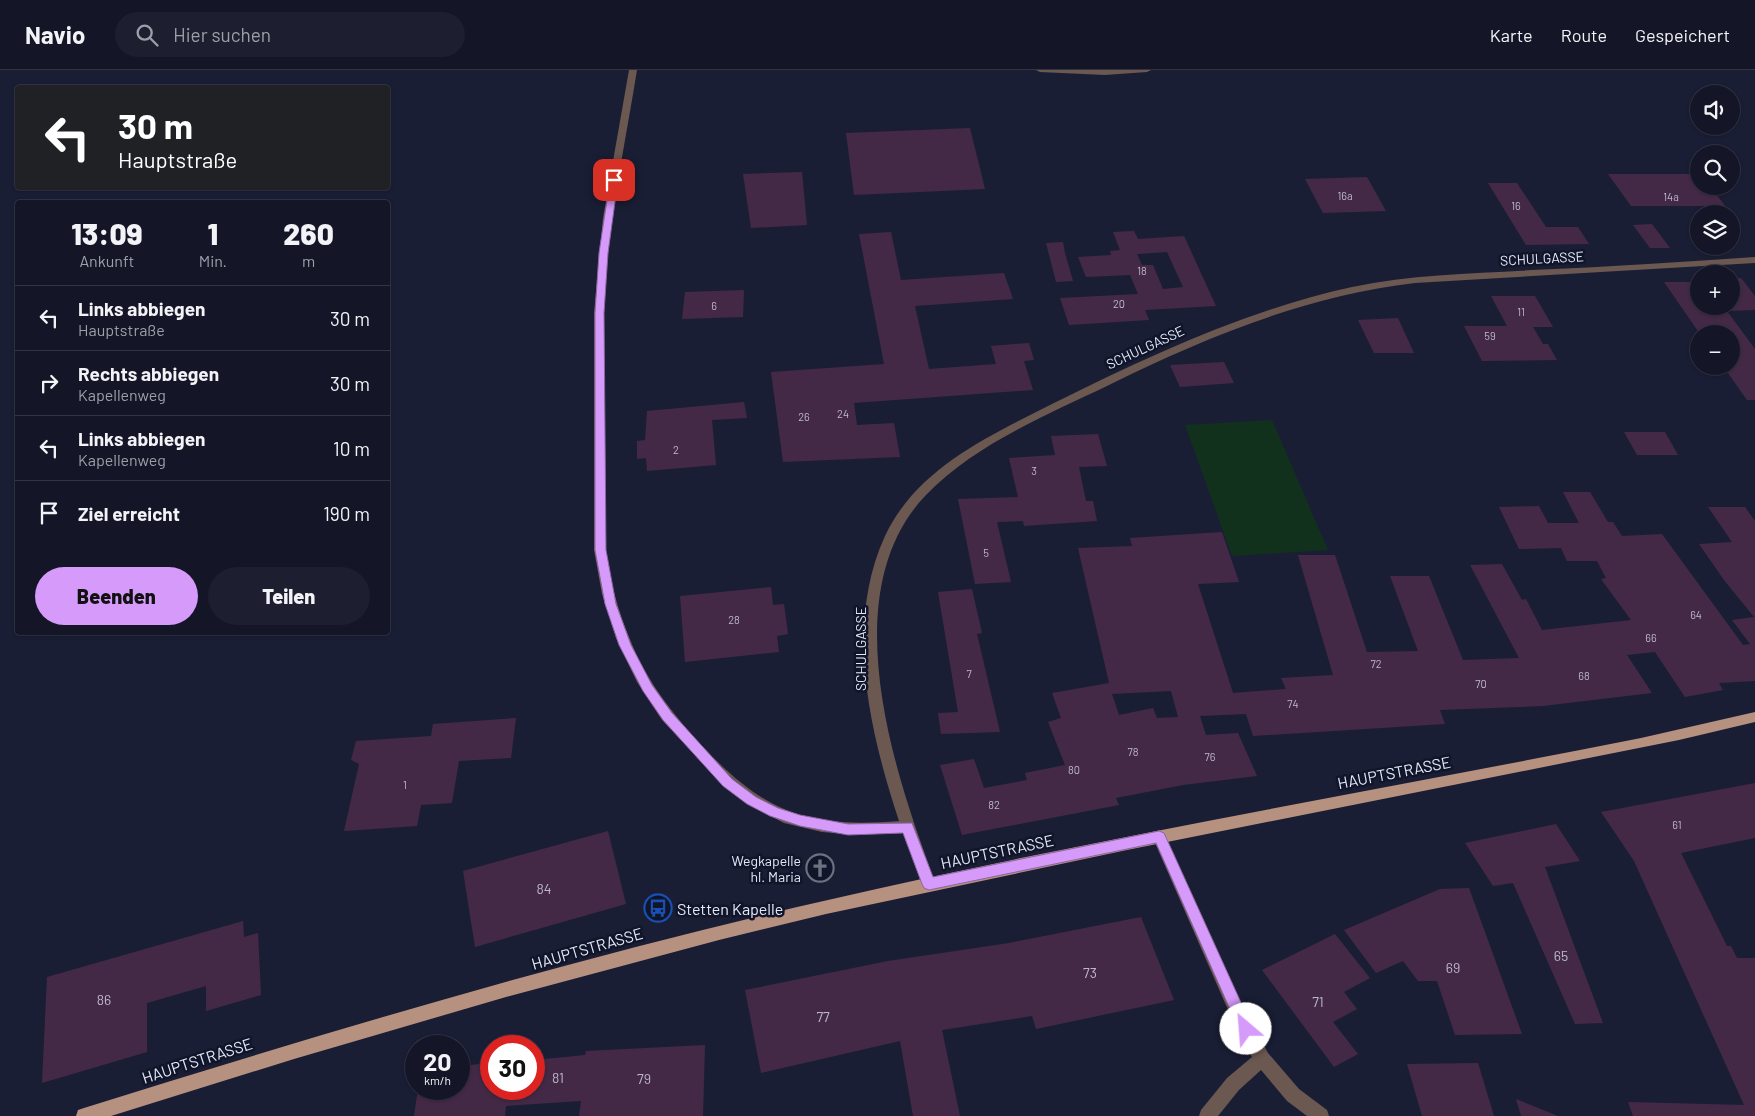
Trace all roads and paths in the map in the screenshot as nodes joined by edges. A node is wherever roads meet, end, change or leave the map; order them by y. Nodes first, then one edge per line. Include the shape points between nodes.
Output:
1 (633, 70) edge
2 (1040, 70) edge
3 (1148, 70) edge
4 (1755, 260) edge
5 (1755, 717) edge
6 (907, 827) junction
7 (1159, 836) junction
8 (929, 884) junction
9 (1262, 1059) junction
10 (84, 1116) edge
11 (1207, 1116) edge
12 (1321, 1116) edge

1 - 6 street via 608,218 599,313 600,550 604,578 620,631 631,659 668,717 728,782 751,800 774,812 824,826 871,830
2 - 3 street via 1097,73
4 - 6 street, SCHULGASSE via 1434,279 1354,290 1262,315 1182,345 1037,416 967,455 936,477 903,514 882,559 876,586 872,679 886,758
5 - 7 main road, HAUPTSTRASSE via 1623,747
6 - 8 street, SCHULGASSE
7 - 8 main road, HAUPTSTRASSE
7 - 9 street via 1238,1014
8 - 10 main road, HAUPTSTRASSE via 667,945 300,1047
9 - 11 street via 1233,1084
9 - 12 street via 1293,1095

